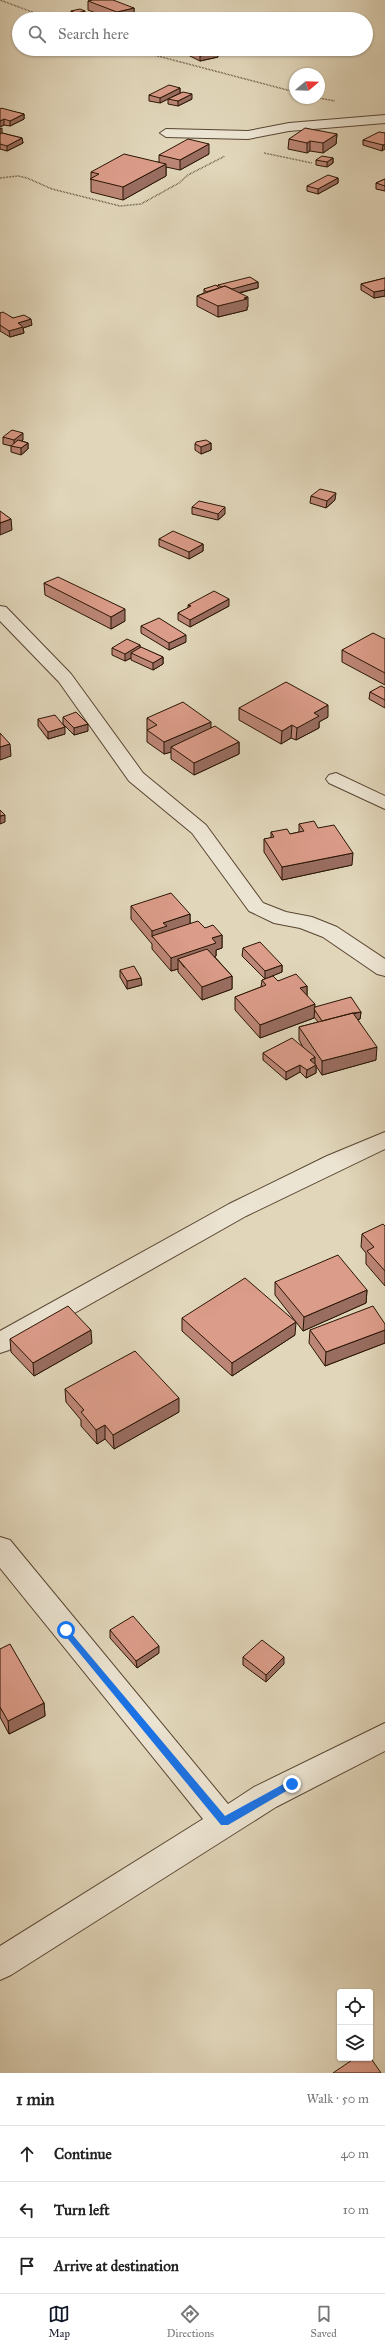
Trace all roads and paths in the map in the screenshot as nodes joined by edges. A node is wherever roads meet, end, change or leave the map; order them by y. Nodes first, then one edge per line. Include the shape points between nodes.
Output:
1 (0, 0) edge
2 (32, 12) edge
3 (158, 56) edge
4 (289, 90) edge
5 (385, 119) edge
6 (166, 133) dead end
7 (261, 153) dead end
8 (226, 155) dead end
9 (312, 163) dead end
10 (0, 178) edge
11 (0, 611) edge
12 (336, 779) dead end
13 (385, 803) edge
14 (385, 969) edge
15 (385, 1140) edge
16 (0, 1343) edge
17 (0, 1548) edge
18 (385, 1736) edge
19 (224, 1822) junction
20 (0, 1964) edge

1 - 2 path
3 - 4 path
5 - 6 street via 289,128 248,136
7 - 9 path
8 - 10 path via 140,204 120,206 52,189 27,178
11 - 14 street via 65,678 136,777 199,829 256,907 282,918 305,922 330,932
12 - 13 street
15 - 16 street via 324,1166 194,1232
17 - 19 street
18 - 19 street via 265,1797
19 - 20 street

